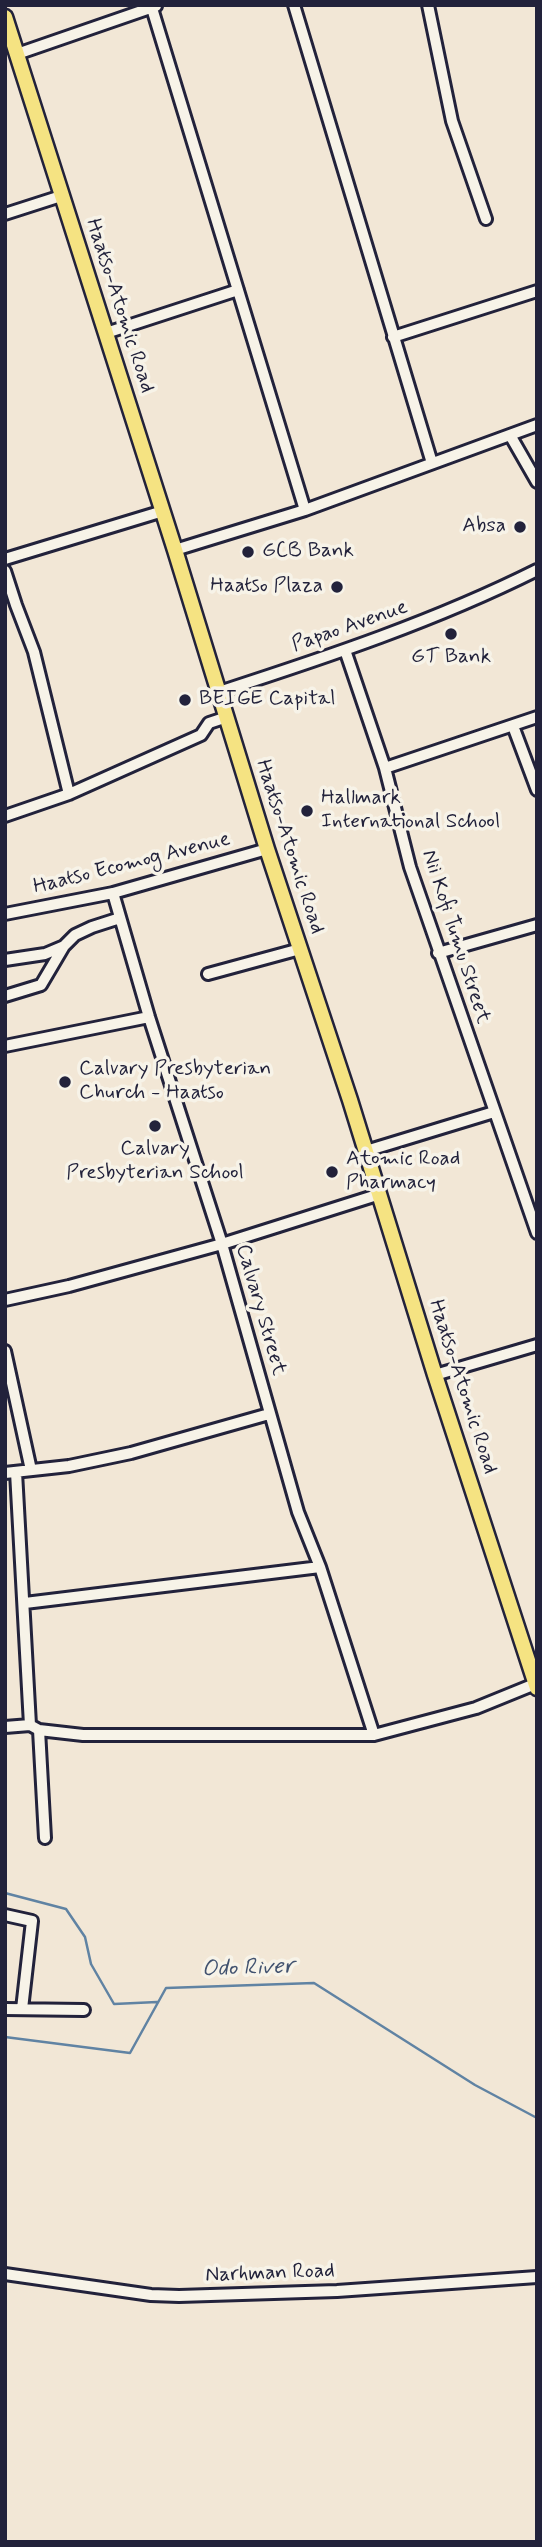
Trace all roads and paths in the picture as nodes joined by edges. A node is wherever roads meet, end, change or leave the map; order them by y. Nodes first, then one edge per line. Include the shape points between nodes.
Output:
1 (294, 5) edge
2 (428, 5) edge
3 (154, 6) edge
4 (5, 17) edge
5 (17, 54) junction
6 (61, 196) junction
7 (5, 214) edge
8 (486, 219) dead end
9 (238, 290) junction
10 (537, 290) edge
11 (106, 333) junction
12 (393, 337) junction
13 (537, 425) edge
14 (510, 435) junction
15 (432, 463) junction
16 (537, 482) edge
17 (305, 510) junction
18 (163, 511) junction
19 (175, 550) junction
20 (5, 559) edge
21 (5, 570) edge
22 (537, 570) edge
23 (345, 650) junction
24 (219, 692) junction
25 (227, 717) junction
26 (537, 717) edge
27 (513, 726) junction
28 (385, 768) junction
29 (537, 790) edge
30 (69, 794) junction
31 (5, 816) edge
32 (267, 849) junction
33 (113, 893) junction
34 (5, 914) edge
35 (120, 918) junction
36 (537, 925) edge
37 (64, 946) junction
38 (300, 949) junction
39 (438, 953) junction
40 (5, 960) edge
41 (208, 974) dead end
42 (5, 996) edge
43 (149, 1017) junction
44 (5, 1046) edge
45 (494, 1112) junction
46 (366, 1151) junction
47 (380, 1194) junction
48 (534, 1215) edge
49 (537, 1233) edge
50 (222, 1244) junction
51 (5, 1300) edge
52 (537, 1345) edge
53 (5, 1351) edge
54 (435, 1376) junction
55 (269, 1414) junction
56 (31, 1470) junction
57 (11, 1473) edge
58 (320, 1567) junction
59 (25, 1603) junction
60 (536, 1686) edge
61 (5, 1727) edge
62 (35, 1728) junction
63 (374, 1735) junction
64 (45, 1838) dead end
65 (5, 1915) edge
66 (22, 2009) junction
67 (5, 2010) edge
68 (84, 2010) dead end
69 (5, 2274) edge
70 (537, 2277) edge

1 - 12 street
2 - 8 street via 452,121
3 - 5 street
3 - 9 street
4 - 5 main road, Haatso-Atomic Road
5 - 6 main road, Haatso-Atomic Road
6 - 7 street
6 - 11 main road, Haatso-Atomic Road
9 - 11 street
9 - 17 street
10 - 12 street
11 - 18 main road, Haatso-Atomic Road
12 - 15 street
13 - 14 street
14 - 15 street
14 - 16 street
15 - 17 street
17 - 19 street
18 - 19 main road, Haatso-Atomic Road
18 - 20 street
19 - 24 main road, Haatso-Atomic Road
21 - 30 street via 34,652
22 - 23 street, Papao Avenue via 461,606
23 - 24 street, Papao Avenue
23 - 28 street, Nii Kofi Tumu Street
24 - 25 main road, Haatso-Atomic Road
25 - 30 street via 209,723 201,735
25 - 32 main road, Haatso-Atomic Road
26 - 27 street
27 - 28 street
27 - 29 street
28 - 39 street, Nii Kofi Tumu Street
30 - 31 street
32 - 33 street, Haatso Ecomog Avenue
32 - 38 main road, Haatso-Atomic Road
33 - 34 street, Haatso Ecomog Avenue
33 - 35 street, Calvary Street
35 - 37 street via 92,926
35 - 43 street, Calvary Street
36 - 39 street
37 - 40 street
37 - 42 street via 40,985
38 - 41 street
38 - 46 main road, Haatso-Atomic Road
39 - 45 street, Nii Kofi Tumu Street
43 - 44 street
43 - 50 street, Calvary Street
45 - 46 street
45 - 48 street, Nii Kofi Tumu Street
46 - 47 main road, Haatso-Atomic Road
47 - 50 street
47 - 54 main road, Haatso-Atomic Road
48 - 49 street, Nii Kofi Tumu Street
50 - 51 street
50 - 55 street, Calvary Street
52 - 54 street
53 - 56 street
54 - 60 main road, Haatso-Atomic Road
55 - 56 street via 131,1453
55 - 58 street, Calvary Street
56 - 57 street
57 - 59 street
58 - 59 street
58 - 63 street, Calvary Street
59 - 62 street
60 - 63 street via 476,1708
61 - 62 street
62 - 63 street via 83,1735
62 - 64 street
65 - 66 street via 32,1921
66 - 67 street
66 - 68 street
69 - 70 street, Narhman Road via 179,2296

